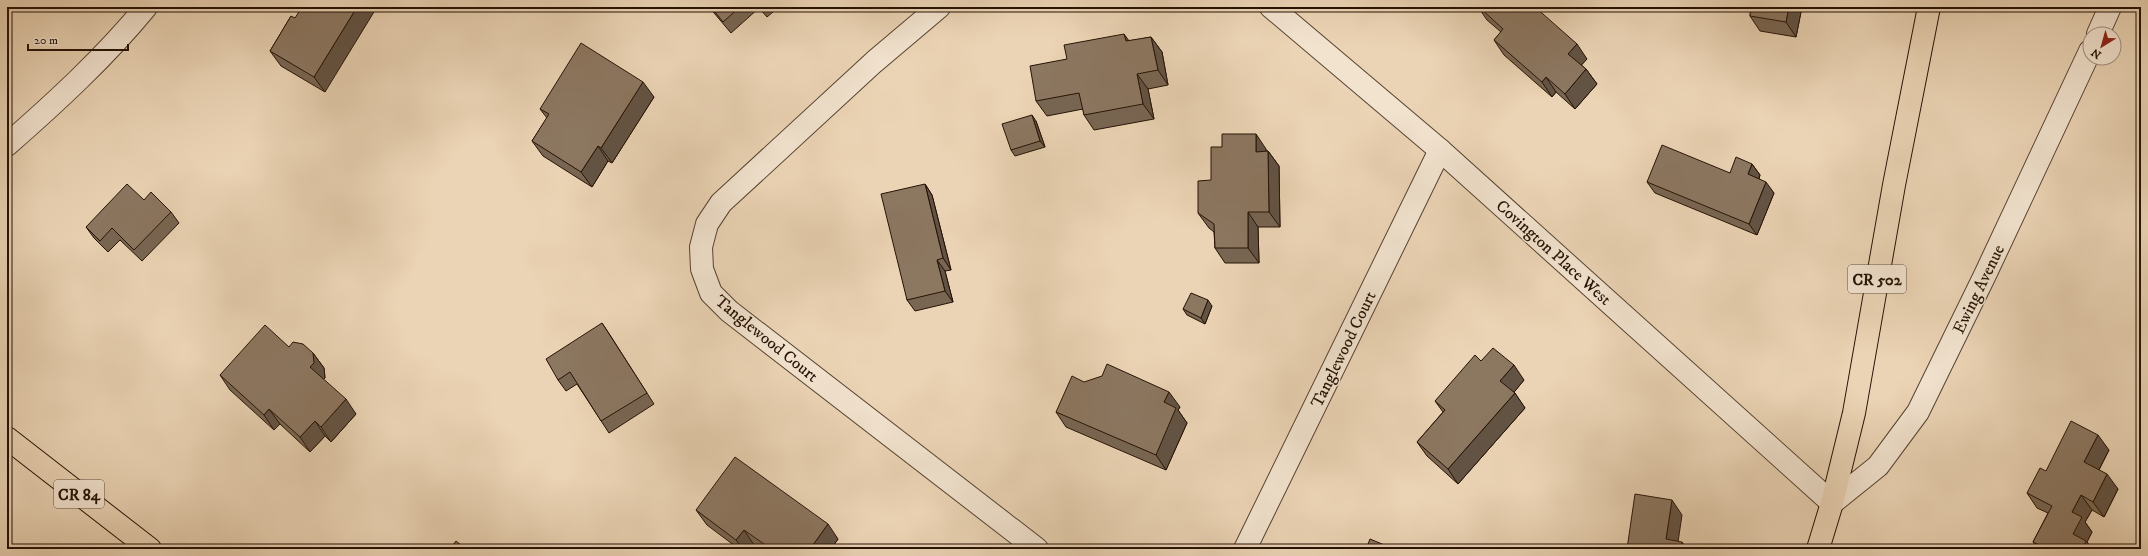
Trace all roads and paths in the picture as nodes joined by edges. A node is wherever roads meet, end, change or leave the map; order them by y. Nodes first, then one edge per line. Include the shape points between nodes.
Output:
1 (146, 7) edge
2 (939, 7) edge
3 (1271, 7) edge
4 (1929, 7) edge
5 (2110, 7) edge
6 (2102, 26) edge
7 (2083, 66) edge
8 (7, 145) edge
9 (1440, 150) junction
10 (7, 438) edge
11 (1832, 503) junction
12 (150, 549) edge
13 (1037, 549) edge
14 (1245, 549) edge
15 (1818, 549) edge

1 - 8 street via 127,31 60,99
2 - 13 street, Tanglewood Court via 874,62 721,203 707,224 701,247 702,269 711,293 729,311
3 - 9 street, Covington Place West
4 - 11 main road, CR 502 via 1894,185 1854,413
5 - 6 street
7 - 11 street, Ewing Avenue via 1918,412 1878,466
9 - 11 street, Covington Place West
9 - 14 street, Tanglewood Court
10 - 12 main road, CR 84
11 - 15 main road, CR 502

